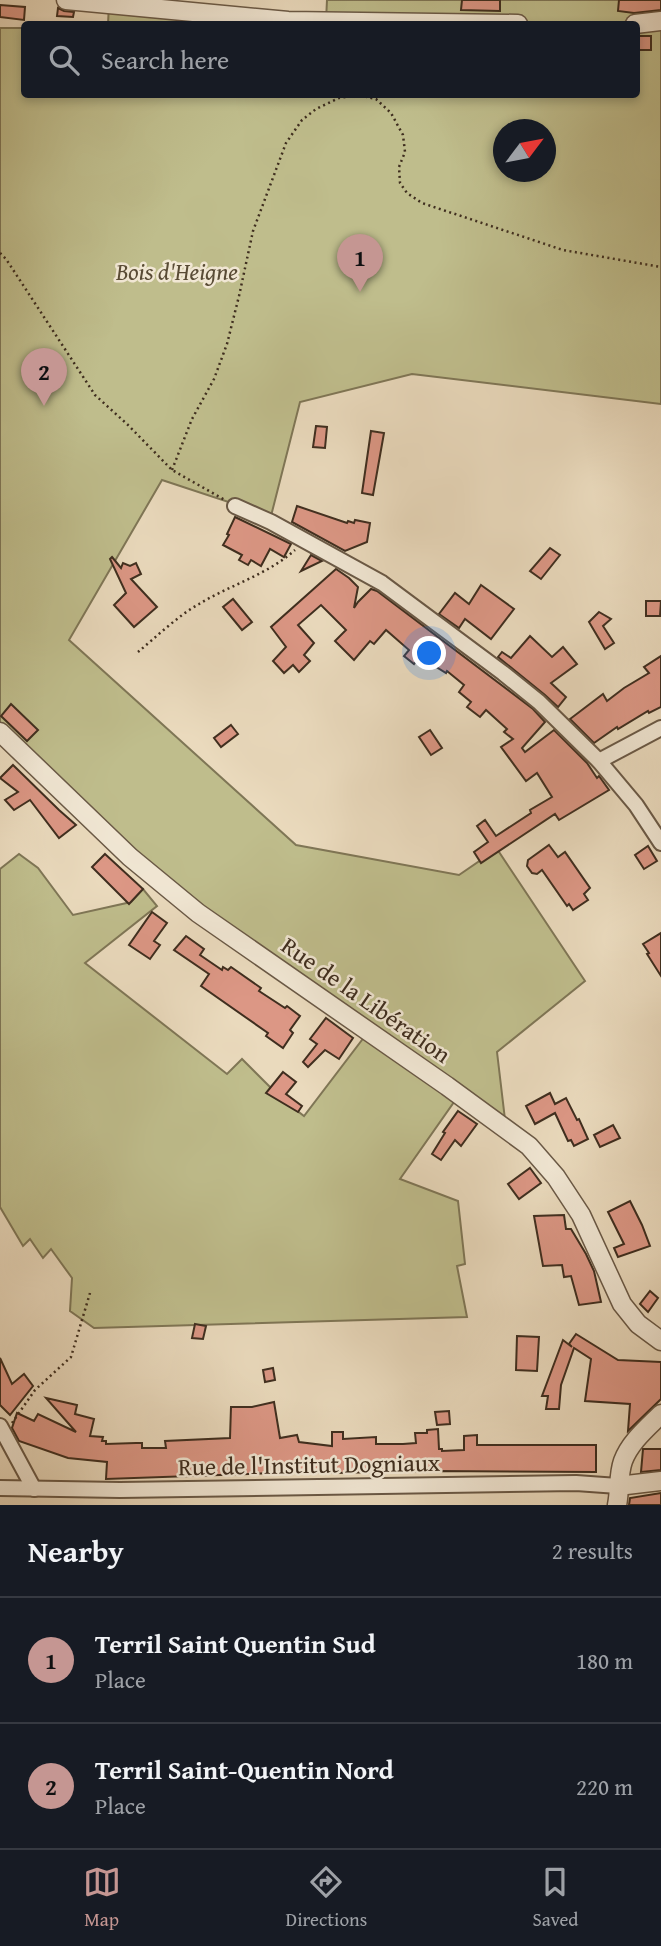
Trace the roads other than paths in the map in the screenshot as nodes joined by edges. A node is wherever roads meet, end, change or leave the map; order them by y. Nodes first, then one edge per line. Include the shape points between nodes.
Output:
1 (66, 0) edge
2 (288, 21) edge
3 (661, 21) edge
4 (640, 23) edge
5 (235, 506) road end
6 (661, 728) edge
7 (0, 732) edge
8 (599, 761) junction
9 (661, 843) edge
10 (661, 1341) edge
11 (661, 1414) edge
12 (2, 1431) edge
13 (632, 1444) junction
14 (661, 1481) edge
15 (642, 1482) junction
16 (618, 1486) junction
17 (0, 1488) edge
18 (34, 1489) junction
19 (617, 1505) edge

1 - 2 street
3 - 4 street
5 - 8 street via 382,583 417,607 539,702
6 - 8 street
7 - 10 street, Rue de la Libération via 130,858 198,913 529,1146 581,1214 622,1304
8 - 9 street
11 - 13 street
12 - 18 street
13 - 15 street via 628,1460
13 - 16 street
14 - 15 street
15 - 16 street
16 - 18 street, Rue de l'Institut Dogniaux
16 - 19 street
17 - 18 street, Rue de l'Institut Dogniaux

